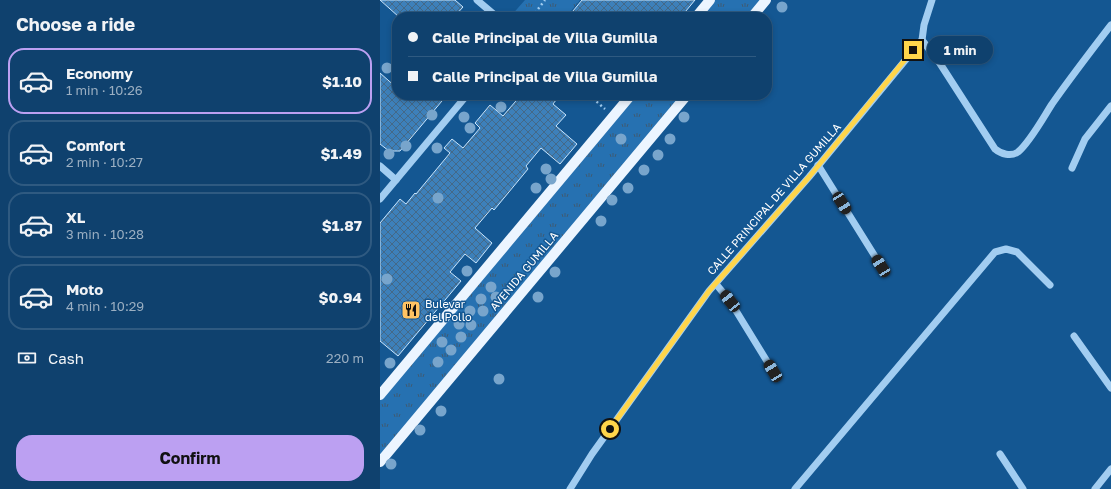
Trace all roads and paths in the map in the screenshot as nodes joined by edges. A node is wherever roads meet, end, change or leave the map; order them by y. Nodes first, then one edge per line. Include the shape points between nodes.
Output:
1 (477, 0) edge
2 (545, 0) edge
3 (710, 0) edge
4 (766, 0) edge
5 (932, 0) edge
6 (491, 12) edge
7 (536, 12) edge
8 (700, 12) edge
9 (756, 12) edge
10 (1111, 25) edge
11 (922, 40) junction
12 (463, 100) edge
13 (595, 100) edge
14 (627, 100) edge
15 (683, 100) edge
16 (1111, 106) edge
17 (1106, 113) junction
18 (613, 116) junction
19 (1111, 120) edge
20 (818, 165) junction
21 (380, 166) edge
22 (1072, 168) dead end
23 (396, 180) junction
24 (380, 199) edge
25 (881, 266) dead end
26 (716, 284) junction
27 (1050, 285) dead end
28 (1074, 336) dead end
29 (773, 371) dead end
30 (1111, 388) edge
31 (380, 395) edge
32 (1000, 454) dead end
33 (380, 462) edge
34 (1111, 469) edge
35 (570, 489) edge
36 (795, 489) edge
37 (1023, 489) edge
38 (1094, 489) edge

1 - 6 street
2 - 7 path
3 - 8 main road
4 - 9 main road
5 - 11 street, CALLE PRINCIPAL DE VILLA GUMILLA
10 - 11 street via 1070,78 1027,141 1017,152 1008,154 995,149
11 - 20 street, CALLE PRINCIPAL DE VILLA GUMILLA
12 - 23 street
13 - 18 path
14 - 18 main road
15 - 33 main road, AVENIDA GUMILLA
16 - 17 street
17 - 19 street
17 - 22 street via 1085,139
18 - 31 main road
20 - 25 street
20 - 26 street, CALLE PRINCIPAL DE VILLA GUMILLA
21 - 23 street
23 - 24 street
26 - 29 street via 730,301
26 - 35 street, CALLE PRINCIPAL DE VILLA GUMILLA via 596,448
27 - 36 street via 1017,252 1006,249 995,252
28 - 30 street
32 - 37 street
34 - 38 street

